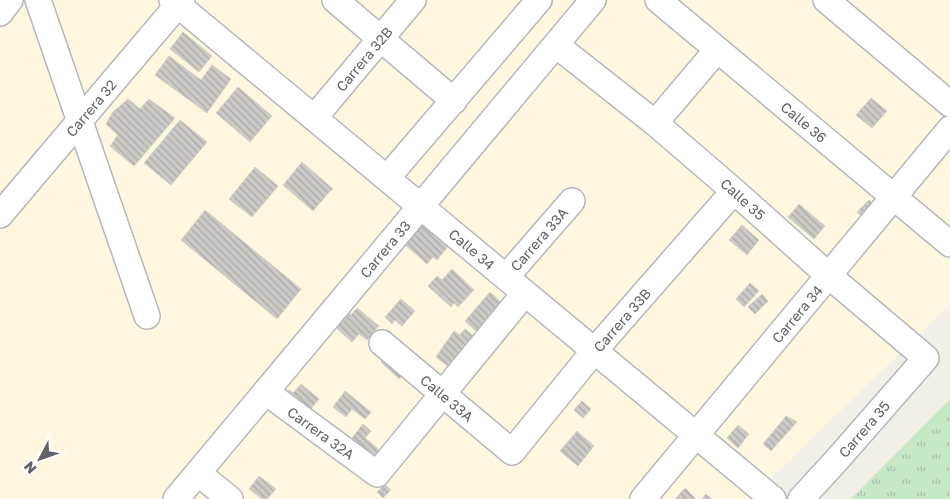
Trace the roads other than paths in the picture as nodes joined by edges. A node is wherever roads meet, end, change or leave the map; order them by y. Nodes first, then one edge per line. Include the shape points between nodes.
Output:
1 (10, 0) edge
2 (38, 0) edge
3 (335, 0) edge
4 (413, 0) edge
5 (539, 0) edge
6 (593, 0) edge
7 (658, 0) edge
8 (829, 1) edge
9 (177, 2) edge
10 (0, 13) edge
11 (381, 38) junction
12 (556, 45) junction
13 (717, 50) junction
14 (454, 101) junction
15 (950, 104) edge
16 (314, 118) junction
17 (655, 123) junction
18 (950, 129) edge
19 (387, 178) junction
20 (8, 188) edge
21 (734, 190) junction
22 (894, 197) junction
23 (572, 201) dead end
24 (420, 206) junction
25 (0, 215) edge
26 (950, 244) edge
27 (828, 276) junction
28 (506, 277) junction
29 (525, 293) junction
30 (147, 316) dead end
31 (382, 343) dead end
32 (594, 351) junction
33 (926, 358) joint
34 (266, 392) junction
35 (442, 394) junction
36 (696, 436) junction
37 (512, 452) joint
38 (198, 473) junction
39 (176, 499) edge
40 (230, 499) edge
41 (643, 499) edge
42 (772, 499) edge
43 (801, 499) edge

1 - 10 street
2 - 30 street
3 - 11 street
4 - 11 street, Carrera 32B
5 - 14 street
6 - 12 street, Carrera 33
7 - 13 street, Calle 36
8 - 15 street
9 - 16 street, Calle 34
9 - 20 street, Carrera 32
11 - 14 street
11 - 16 street, Carrera 32B
12 - 17 street, Calle 35
12 - 24 street, Carrera 33
13 - 17 street
13 - 22 street, Calle 36
14 - 19 street
16 - 19 street, Calle 34
17 - 21 street, Calle 35
18 - 22 street, Carrera 34
19 - 24 street, Calle 34
20 - 25 street, Carrera 32
21 - 27 street, Calle 35
21 - 32 street, Carrera 33B
22 - 26 street, Calle 36
22 - 27 street, Carrera 34
23 - 28 street, Carrera 33A
24 - 28 street, Calle 34
24 - 34 street, Carrera 33
27 - 33 street, Calle 35
27 - 36 street, Carrera 34
28 - 29 street, Calle 34
29 - 32 street, Calle 34
29 - 35 street
31 - 35 street, Calle 33A
32 - 36 street, Calle 34
32 - 37 street, Carrera 33B
33 - 43 street, Carrera 35
34 - 35 street, Carrera 32A via 377,474
34 - 38 street, Carrera 33
35 - 37 street, Calle 33A
36 - 41 street, Carrera 34
36 - 42 street, Calle 34
38 - 39 street, Carrera 33
38 - 40 street

